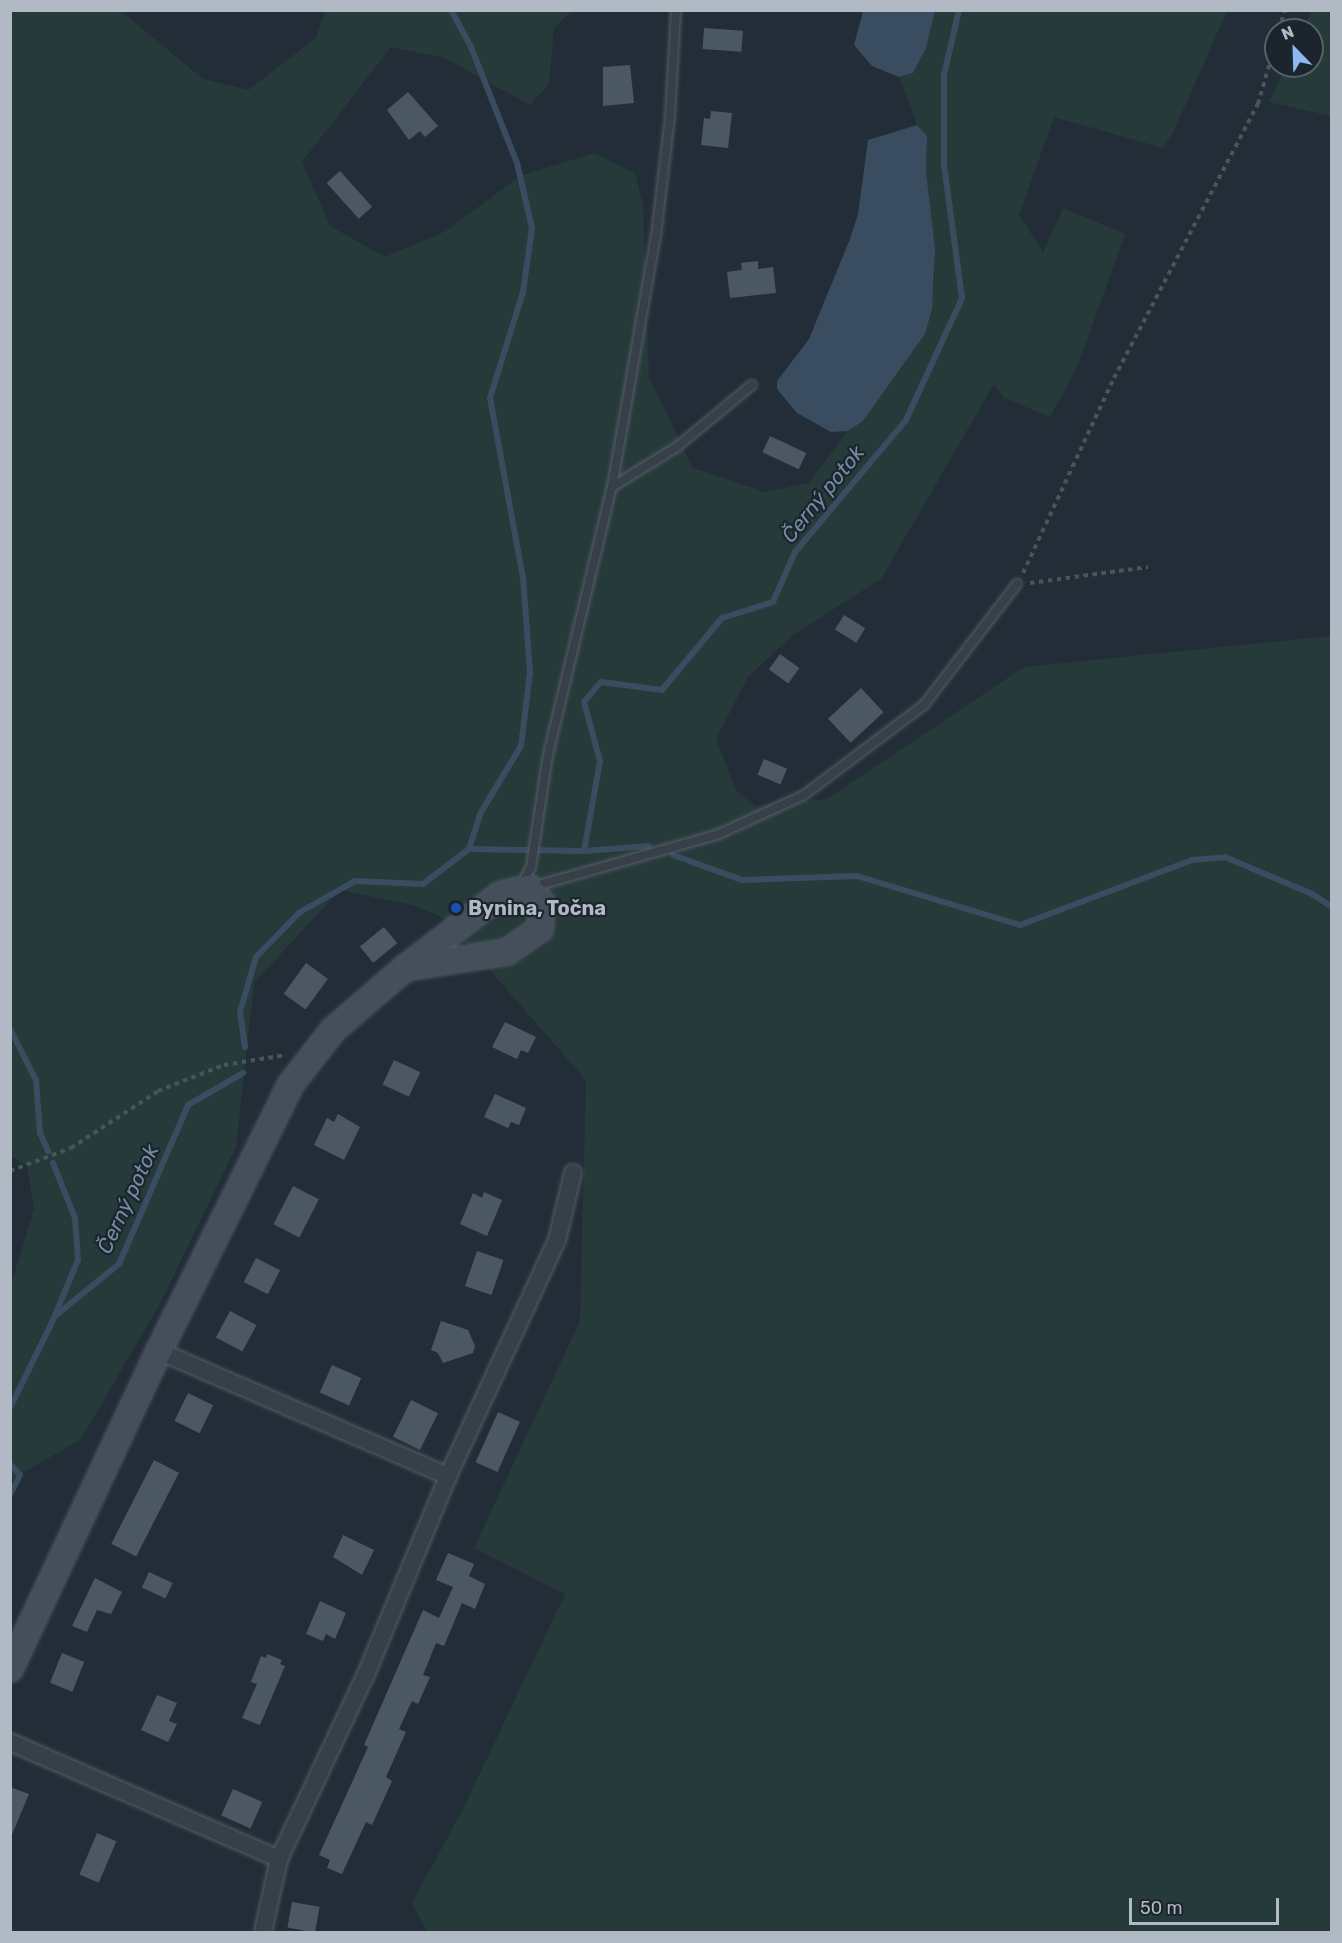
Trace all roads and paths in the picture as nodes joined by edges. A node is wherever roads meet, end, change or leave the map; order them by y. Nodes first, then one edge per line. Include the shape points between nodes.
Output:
1 (676, 10) edge
2 (1265, 78) edge
3 (752, 385) dead end
4 (612, 488) junction
5 (1148, 567) dead end
6 (1017, 584) junction
7 (524, 889) junction
8 (405, 968) junction
9 (254, 1059) dead end
10 (10, 1171) edge
11 (573, 1173) dead end
12 (159, 1351) junction
13 (448, 1476) junction
14 (10, 1669) edge
15 (10, 1742) edge
16 (279, 1858) junction
17 (263, 1932) edge

1 - 4 lane via 670,117 656,236
2 - 6 path via 1244,134 1114,378
3 - 4 lane via 678,446
4 - 7 lane via 548,755
5 - 6 path
6 - 7 lane via 924,705 804,795 719,834
7 - 8 street via 500,895
7 - 8 street via 542,903 540,929 507,952
8 - 12 street via 333,1030 291,1084
9 - 10 path via 224,1065 158,1091 71,1148
11 - 13 street via 557,1240
12 - 13 street
12 - 14 street
13 - 16 street via 367,1672
15 - 16 street
16 - 17 street

